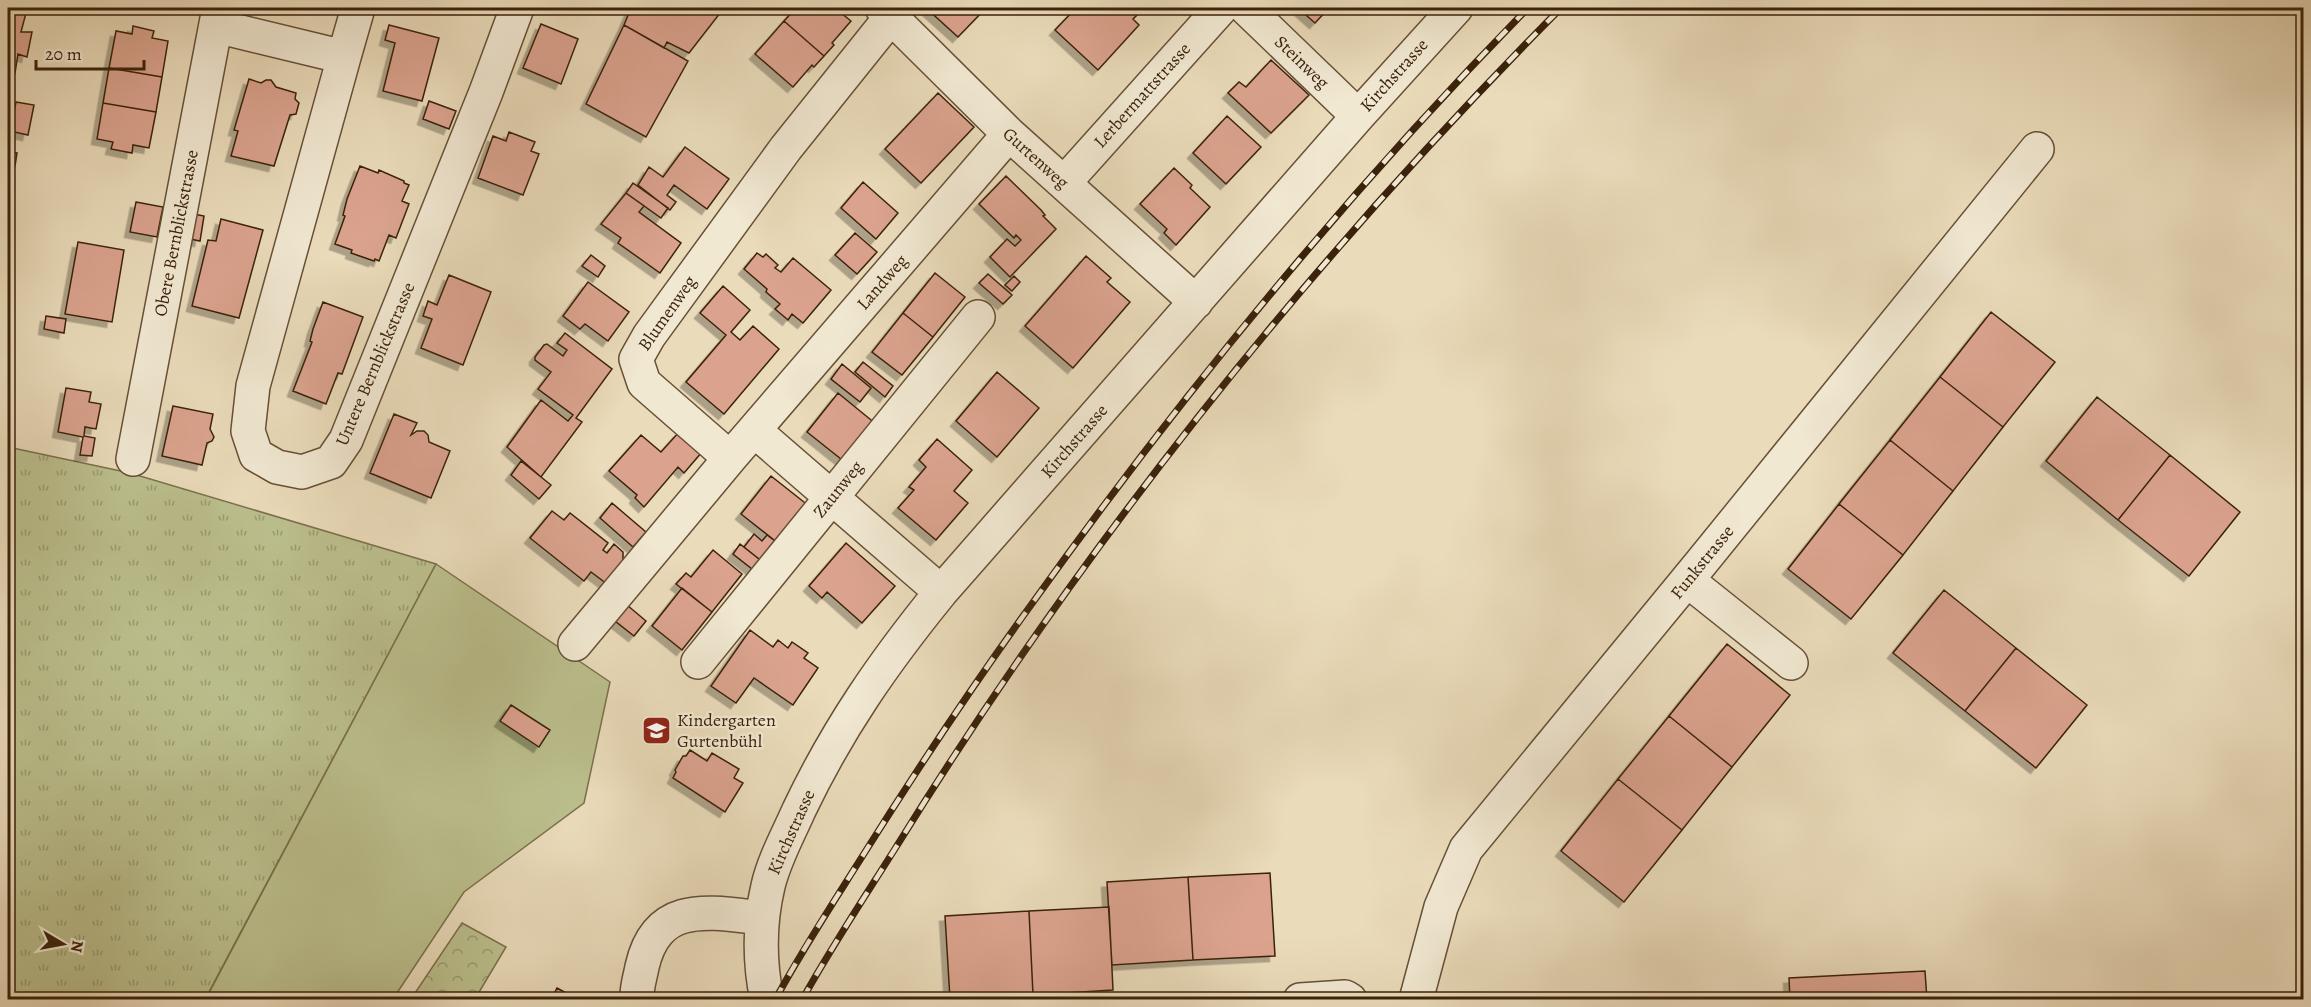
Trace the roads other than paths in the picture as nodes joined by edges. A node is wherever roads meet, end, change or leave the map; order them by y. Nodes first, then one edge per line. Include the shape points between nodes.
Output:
1 (358, 8) edge
2 (517, 8) edge
3 (1221, 8) edge
4 (1246, 8) edge
5 (1456, 8) edge
6 (886, 12) edge
7 (218, 17) edge
8 (344, 57) junction
9 (1358, 116) junction
10 (1009, 134) junction
11 (2037, 149) dead end
12 (1064, 183) junction
13 (1196, 302) junction
14 (978, 317) dead end
15 (755, 431) junction
16 (730, 458) junction
17 (133, 459) dead end
18 (832, 496) junction
19 (1687, 580) junction
20 (941, 592) junction
21 (574, 644) dead end
22 (698, 662) dead end
23 (1791, 663) dead end
24 (762, 918) junction
25 (637, 999) edge
26 (767, 999) edge
27 (1300, 999) edge
28 (1350, 999) edge
29 (1416, 999) edge

1 - 8 street
2 - 8 street, Untere Bernblickstrasse via 346,440 331,462 302,472 277,467 256,455 248,431 252,386
3 - 12 street, Lerbermattstrasse
4 - 9 street, Steinweg
5 - 9 street, Kirchstrasse
6 - 10 street, Gurtenweg
6 - 16 street, Blumenweg via 636,359 644,384
7 - 8 street
7 - 17 street, Obere Bernblickstrasse
9 - 13 street, Kirchstrasse
10 - 12 street, Gurtenweg
10 - 15 street, Landweg
11 - 19 street, Funkstrasse
12 - 13 street, Gurtenweg
13 - 20 street, Kirchstrasse
14 - 18 street, Zaunweg
15 - 16 street
15 - 18 street
16 - 21 street
18 - 20 street
18 - 22 street, Zaunweg
19 - 23 street
19 - 29 street, Funkstrasse via 1466,849 1441,907
20 - 24 street, Kirchstrasse via 859,700 810,787 768,883
24 - 25 street via 704,912 674,919 659,930 645,953
24 - 26 street, Kirchstrasse via 760,959
27 - 28 street

